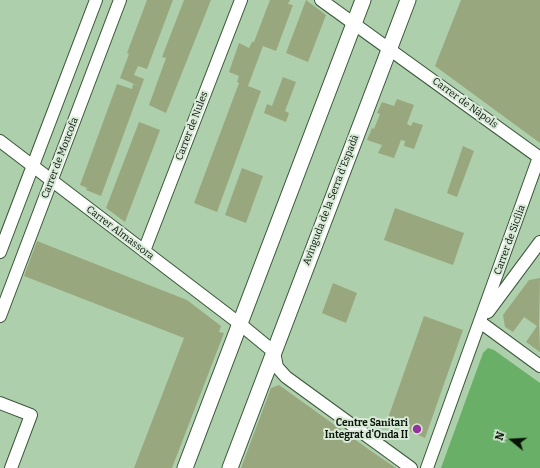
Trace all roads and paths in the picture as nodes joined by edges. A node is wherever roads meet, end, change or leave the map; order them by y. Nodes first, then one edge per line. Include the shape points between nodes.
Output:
1 (96, 0) edge
2 (120, 0) edge
3 (240, 0) edge
4 (321, 0) edge
5 (363, 0) edge
6 (408, 0) edge
7 (354, 24) junction
8 (389, 48) junction
9 (0, 141) edge
10 (540, 158) edge
11 (33, 166) junction
12 (52, 180) junction
13 (540, 242) edge
14 (144, 251) junction
15 (0, 252) edge
16 (535, 258) edge
17 (0, 316) edge
18 (480, 322) junction
19 (240, 324) junction
20 (274, 352) junction
21 (540, 366) edge
22 (0, 403) edge
23 (10, 468) edge
24 (186, 468) edge
25 (230, 468) edge
26 (412, 468) edge
27 (427, 468) edge

1 - 11 street
2 - 12 street, Carrer de Moncofa
3 - 14 street, Carrer de Nules
4 - 7 street
5 - 7 street
6 - 8 street, Avinguda de la Serra d'Espadà
7 - 8 street
7 - 19 street
8 - 10 street, Carrer de Nàpols
8 - 20 street, Avinguda de la Serra d'Espadà
9 - 11 street, Carrer Almassora
10 - 18 street, Carrer de Sicília
11 - 12 street, Carrer Almassora
11 - 15 street
12 - 14 street, Carrer Almassora
12 - 17 street, Carrer de Moncofa
13 - 16 street, Carrer de Sicília
14 - 19 street, Carrer Almassora
16 - 18 street, Carrer de Sicília
18 - 21 street
18 - 27 street, Carrer de Sicília
19 - 20 street
19 - 24 street
20 - 25 street, Avinguda de la Serra d'Espadà
20 - 26 street via 277,367 286,377
22 - 23 street via 31,415

